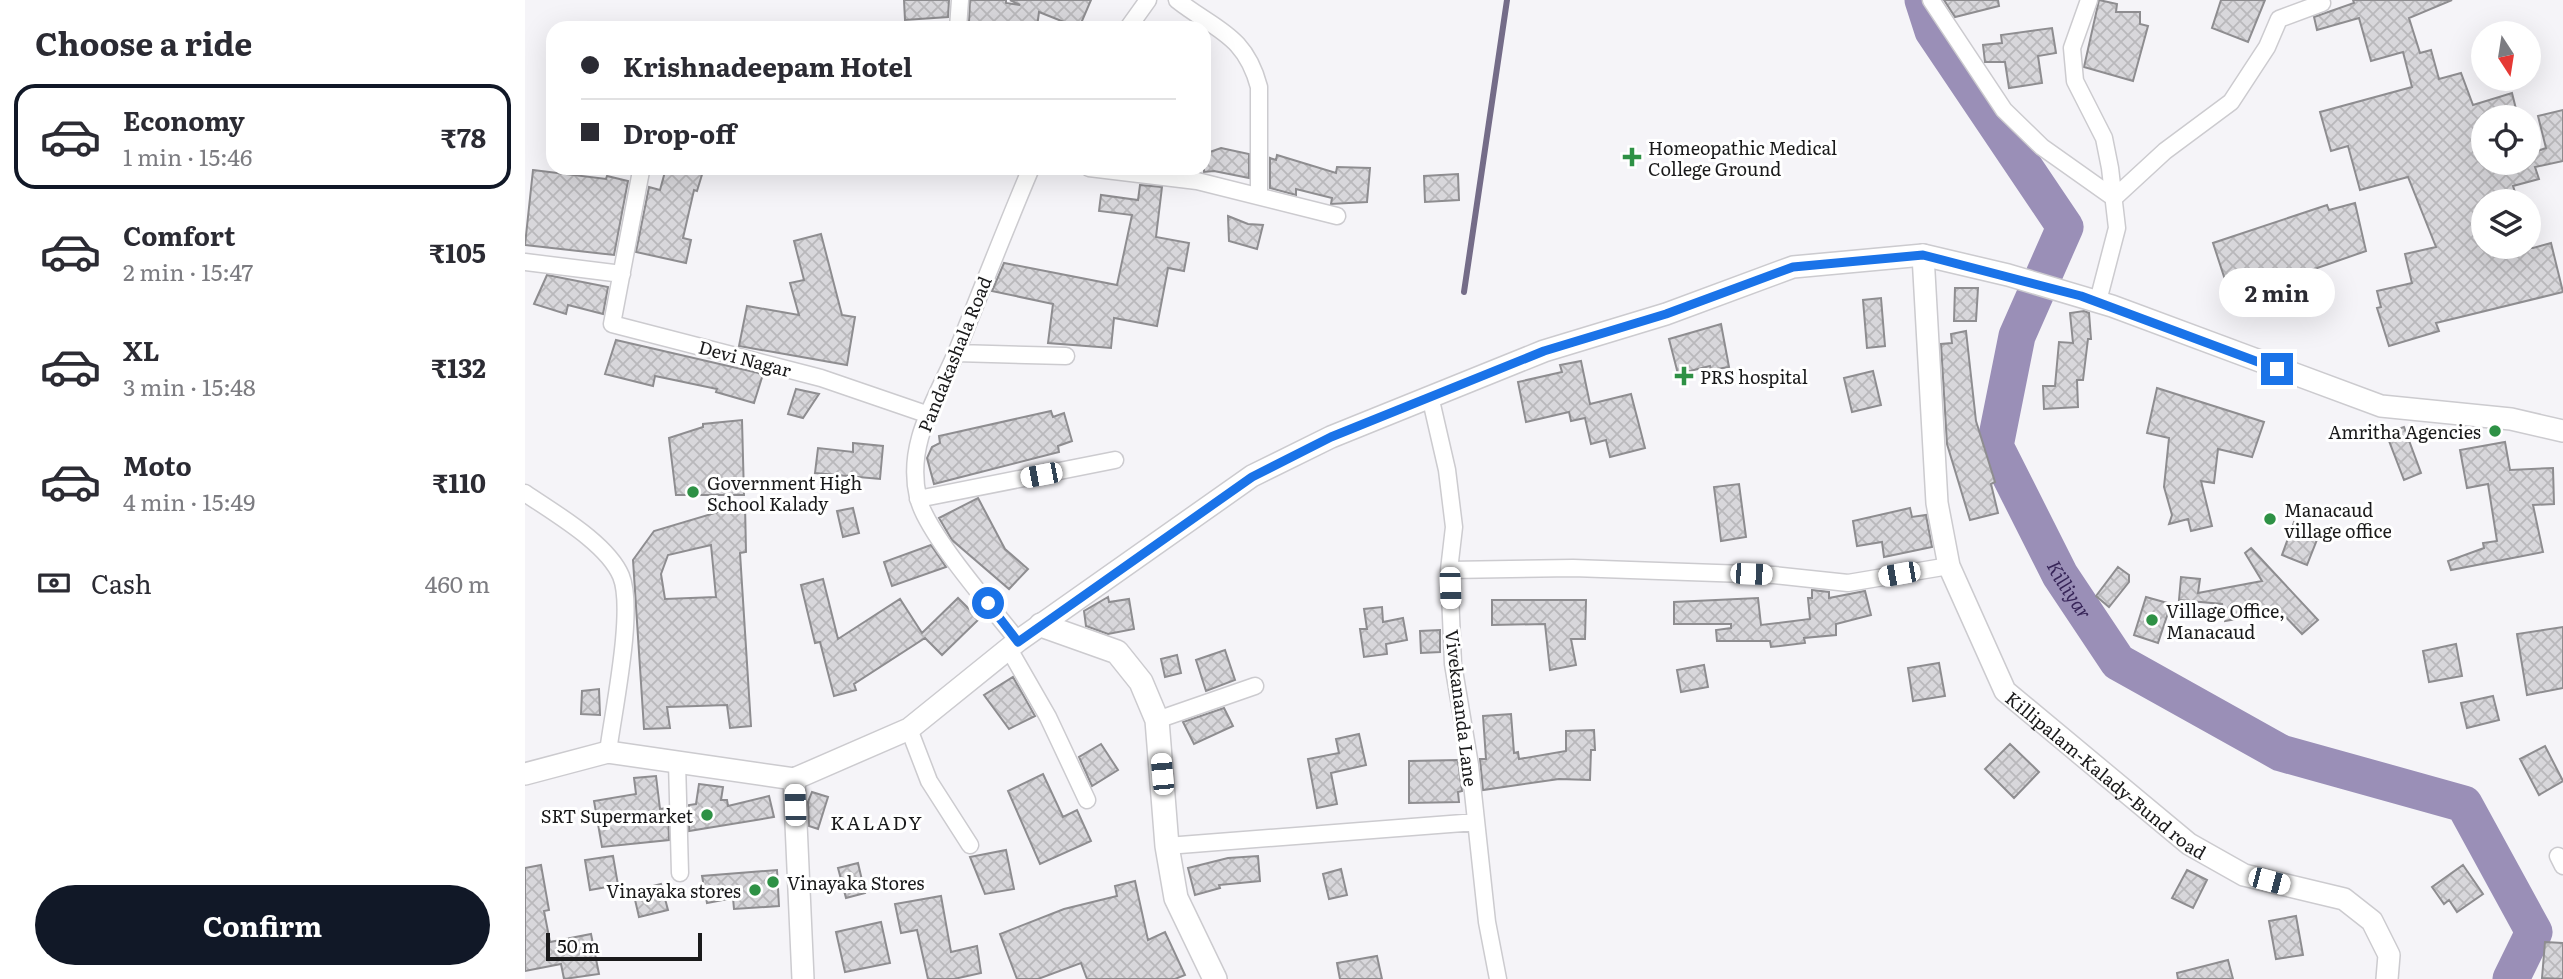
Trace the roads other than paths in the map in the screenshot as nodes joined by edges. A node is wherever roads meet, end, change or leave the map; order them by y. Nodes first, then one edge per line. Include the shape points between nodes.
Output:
1 (960, 0) edge
2 (1148, 0) edge
3 (1177, 0) edge
4 (1931, 0) edge
5 (2089, 0) edge
6 (2322, 3) dead end
7 (958, 21) edge
8 (1133, 21) edge
9 (1207, 21) edge
10 (1211, 24) edge
11 (640, 175) edge
12 (1028, 175) edge
13 (1147, 175) edge
14 (1259, 195) junction
15 (2114, 198) junction
16 (1337, 216) dead end
17 (1923, 255) junction
18 (525, 262) edge
19 (622, 274) junction
20 (2089, 298) junction
21 (956, 353) junction
22 (1066, 356) dead end
23 (1430, 396) junction
24 (926, 415) junction
25 (2563, 431) edge
26 (1115, 460) dead end
27 (525, 493) edge
28 (918, 499) junction
29 (1949, 566) junction
30 (1449, 570) junction
31 (1041, 625) junction
32 (1013, 645) junction
33 (1255, 686) dead end
34 (1157, 720) junction
35 (909, 729) junction
36 (608, 752) junction
37 (677, 762) junction
38 (525, 774) edge
39 (794, 779) junction
40 (1087, 800) dead end
41 (1476, 822) junction
42 (970, 845) dead end
43 (1167, 846) junction
44 (680, 873) dead end
45 (803, 979) edge
46 (1215, 979) edge
47 (1498, 979) edge
48 (2387, 979) edge

1 - 7 street
2 - 8 street
3 - 9 street
4 - 15 street via 2004,110 2042,146
5 - 15 street via 2072,48 2075,81 2104,138
6 - 15 street via 2279,19 2267,47 2231,102 2165,151
10 - 14 street via 1239,43 1259,87
11 - 19 street, Devi Nagar
12 - 21 street, Pandakashala Road
13 - 14 street
14 - 16 street
15 - 20 street via 2117,228
17 - 20 street
17 - 23 street via 1793,267 1666,314 1544,351
17 - 29 street, Killipalam-Kalady-Bund road via 1937,503
18 - 19 street
19 - 24 street, Devi Nagar via 611,324 821,378
20 - 25 street via 2381,406 2511,419
21 - 22 street
21 - 24 street, Pandakashala Road
23 - 30 street, Vivekananda Lane via 1454,527
23 - 31 street via 1331,437 1252,477
24 - 28 street, Pandakashala Road via 917,450
26 - 28 street
27 - 36 street via 590,538 621,576 626,604
28 - 32 street, Pandakashala Road
29 - 30 street via 1848,583 1774,575 1573,568
29 - 48 street, Killipalam-Kalady-Bund road via 2005,691 2189,844 2244,875 2344,899 2372,921 2389,955
30 - 41 street, Vivekananda Lane via 1453,664
31 - 32 street
31 - 34 main road via 1117,652 1141,682
32 - 35 street
32 - 40 street, Pandakashala Road
33 - 34 street
34 - 43 main road
35 - 39 street
35 - 42 street via 929,781
36 - 37 street
36 - 38 street
37 - 39 street
37 - 44 street
39 - 45 street
41 - 43 street
41 - 47 street, Vivekananda Lane
43 - 46 main road via 1176,898

